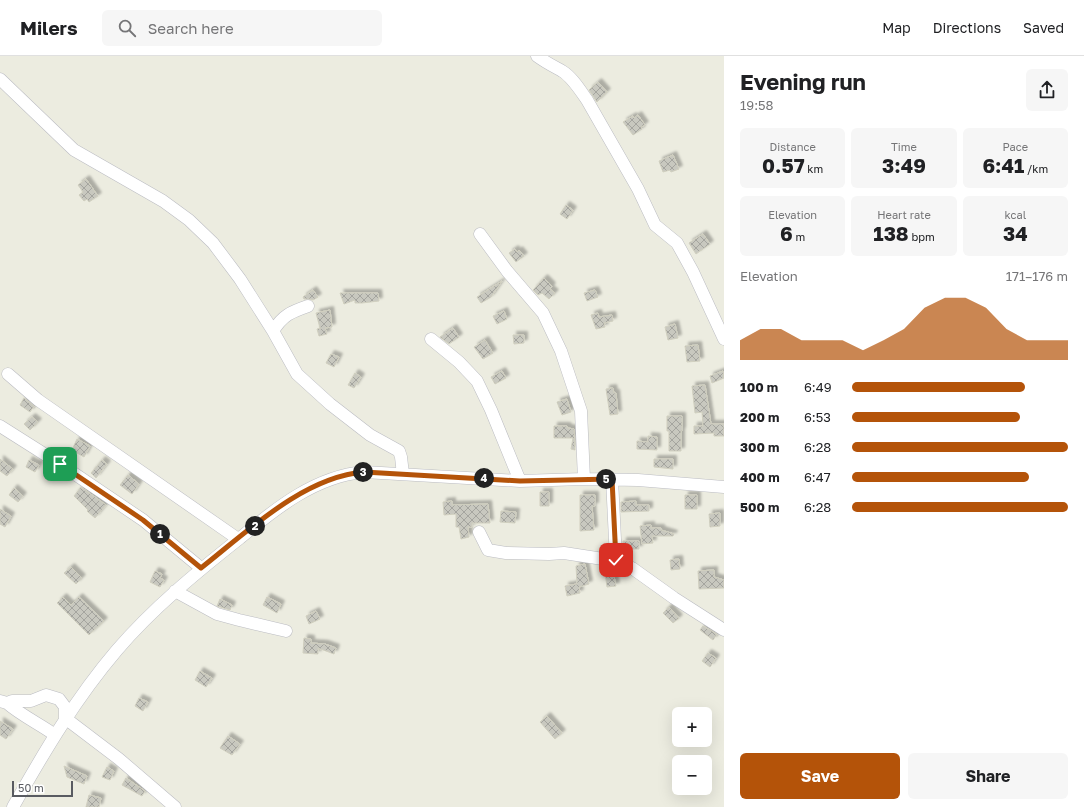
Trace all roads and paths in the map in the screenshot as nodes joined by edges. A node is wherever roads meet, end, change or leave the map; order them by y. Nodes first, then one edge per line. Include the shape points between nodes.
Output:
1 (537, 56) edge
2 (0, 79) edge
3 (480, 234) dead end
4 (308, 306) dead end
5 (273, 331) junction
6 (431, 339) dead end
7 (724, 340) edge
8 (8, 374) dead end
9 (0, 426) edge
10 (403, 474) junction
11 (584, 479) junction
12 (612, 479) junction
13 (520, 481) junction
14 (724, 487) edge
15 (479, 532) dead end
16 (238, 539) junction
17 (616, 560) junction
18 (201, 568) junction
19 (175, 592) junction
20 (286, 630) dead end
21 (724, 630) edge
22 (4, 702) edge
23 (65, 718) junction
24 (55, 735) junction
25 (13, 807) edge
26 (175, 807) edge

1 - 7 street via 563,72 578,87 638,189 655,225 677,243
2 - 5 street via 74,150 164,201 189,220 213,243 240,279
3 - 11 street via 543,313 558,344 581,411
4 - 5 street via 289,313
5 - 10 street via 297,374 370,435 399,451
6 - 13 street via 477,381
8 - 16 street via 38,400
9 - 18 street via 143,520
10 - 13 street
10 - 16 street via 356,473 306,490 269,514
11 - 12 street
11 - 13 street
12 - 14 street
12 - 17 street
15 - 17 street via 488,550 506,553 564,553
16 - 18 street
17 - 21 street
18 - 19 street
19 - 20 street via 218,614
19 - 23 street via 117,650
22 - 23 street via 31,701 46,695 59,699 65,708
22 - 24 street
23 - 24 street
23 - 26 street via 119,759
24 - 25 street

